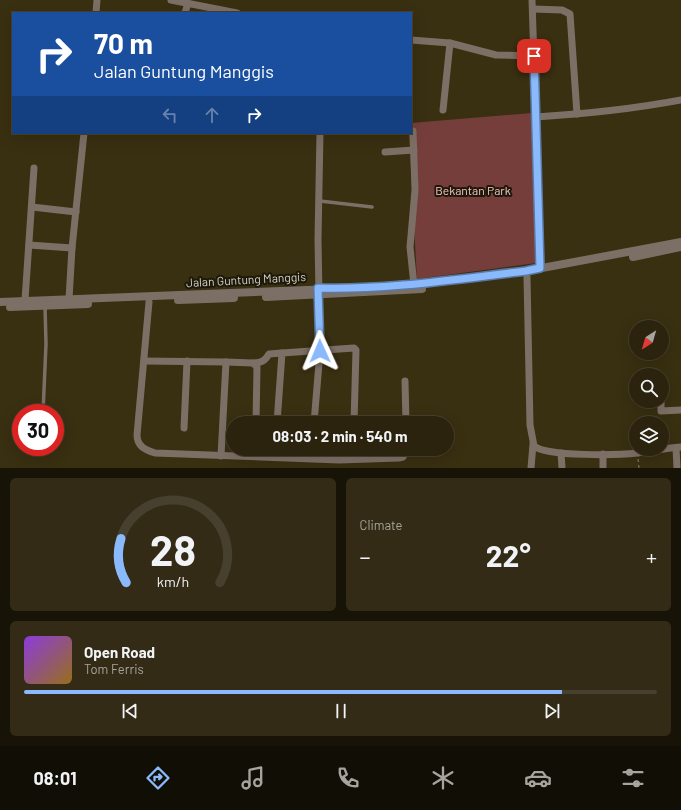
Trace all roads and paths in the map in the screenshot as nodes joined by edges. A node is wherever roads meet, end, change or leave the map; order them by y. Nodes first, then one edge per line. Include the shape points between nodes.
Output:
1 (97, 0) edge
2 (171, 0) edge
3 (532, 0) edge
4 (188, 4) junction
5 (533, 9) junction
6 (96, 12) edge
7 (186, 12) edge
8 (232, 12) edge
9 (412, 40) edge
10 (450, 43) junction
11 (534, 56) junction
12 (681, 100) edge
13 (443, 110) dead end
14 (577, 114) junction
15 (536, 117) junction
16 (413, 131) dead end
17 (84, 134) edge
18 (320, 134) edge
19 (414, 150) junction
20 (385, 152) dead end
21 (34, 168) dead end
22 (320, 201) junction
23 (32, 206) junction
24 (372, 207) dead end
25 (76, 212) junction
26 (681, 242) edge
27 (29, 245) junction
28 (72, 248) junction
29 (681, 248) edge
30 (542, 270) junction
31 (527, 277) junction
32 (414, 284) junction
33 (442, 284) junction
34 (318, 292) junction
35 (69, 299) junction
36 (25, 300) junction
37 (115, 300) junction
38 (0, 302) edge
39 (149, 302) junction
40 (45, 306) junction
41 (0, 307) edge
42 (320, 351) junction
43 (282, 353) junction
44 (187, 361) junction
45 (144, 362) junction
46 (226, 362) junction
47 (253, 364) junction
48 (405, 382) dead end
49 (43, 404) edge
50 (661, 408) edge
51 (681, 410) edge
52 (256, 416) edge
53 (277, 416) edge
54 (315, 416) edge
55 (354, 416) edge
56 (406, 416) edge
57 (184, 428) dead end
58 (533, 444) junction
59 (678, 448) edge
60 (561, 453) junction
61 (629, 453) edge
62 (603, 454) junction
63 (221, 456) junction
64 (404, 456) edge
65 (638, 456) edge
66 (339, 460) junction
67 (338, 468) edge
68 (531, 468) edge
69 (562, 468) edge
70 (603, 468) edge
71 (639, 468) edge
72 (676, 468) edge

1 - 6 street
2 - 4 street
3 - 5 street
4 - 7 street
4 - 8 street
5 - 11 street
5 - 14 street via 562,10 570,15
9 - 10 street
10 - 11 street via 496,55
10 - 13 street
11 - 15 street
12 - 14 street
14 - 15 street
15 - 30 street
16 - 19 street
17 - 25 street
18 - 22 street
19 - 20 street
19 - 32 street via 414,211 410,247
21 - 23 street
22 - 24 lane
22 - 34 street
23 - 25 street
23 - 27 street
25 - 28 street
26 - 30 street, Jalan Guntung Manggis
27 - 28 street
27 - 36 street
28 - 35 street
29 - 30 street, Jalan Guntung Manggis
30 - 31 street, Jalan Guntung Manggis
30 - 33 street, Jalan Guntung Manggis
31 - 33 street, Jalan Guntung Manggis
31 - 58 street via 530,425
32 - 33 street, Jalan Guntung Manggis
32 - 34 street, Jalan Guntung Manggis
33 - 34 street, Jalan Guntung Manggis via 404,291
34 - 37 street, Jalan Guntung Manggis
34 - 39 street, Jalan Guntung Manggis
34 - 42 street
35 - 36 street, Jalan Guntung Manggis
35 - 37 street, Jalan Guntung Manggis
36 - 38 street, Jalan Guntung Manggis
37 - 39 street, Jalan Guntung Manggis
37 - 40 street, Jalan Guntung Manggis
39 - 45 street
40 - 41 street, Jalan Guntung Manggis
40 - 49 lane
42 - 43 street
42 - 54 street
42 - 55 street via 356,349
43 - 47 street via 269,354 262,362
43 - 53 street
44 - 45 street
44 - 46 street
44 - 57 street
45 - 63 street via 137,435 140,446 155,453
46 - 47 street
46 - 63 street
47 - 52 street via 257,367
48 - 56 street
50 - 51 street via 661,411
58 - 60 street via 539,449
58 - 68 street
59 - 72 street
60 - 62 street
60 - 69 street
61 - 62 street
62 - 70 street
63 - 66 street
64 - 66 street
65 - 71 path
66 - 67 street

